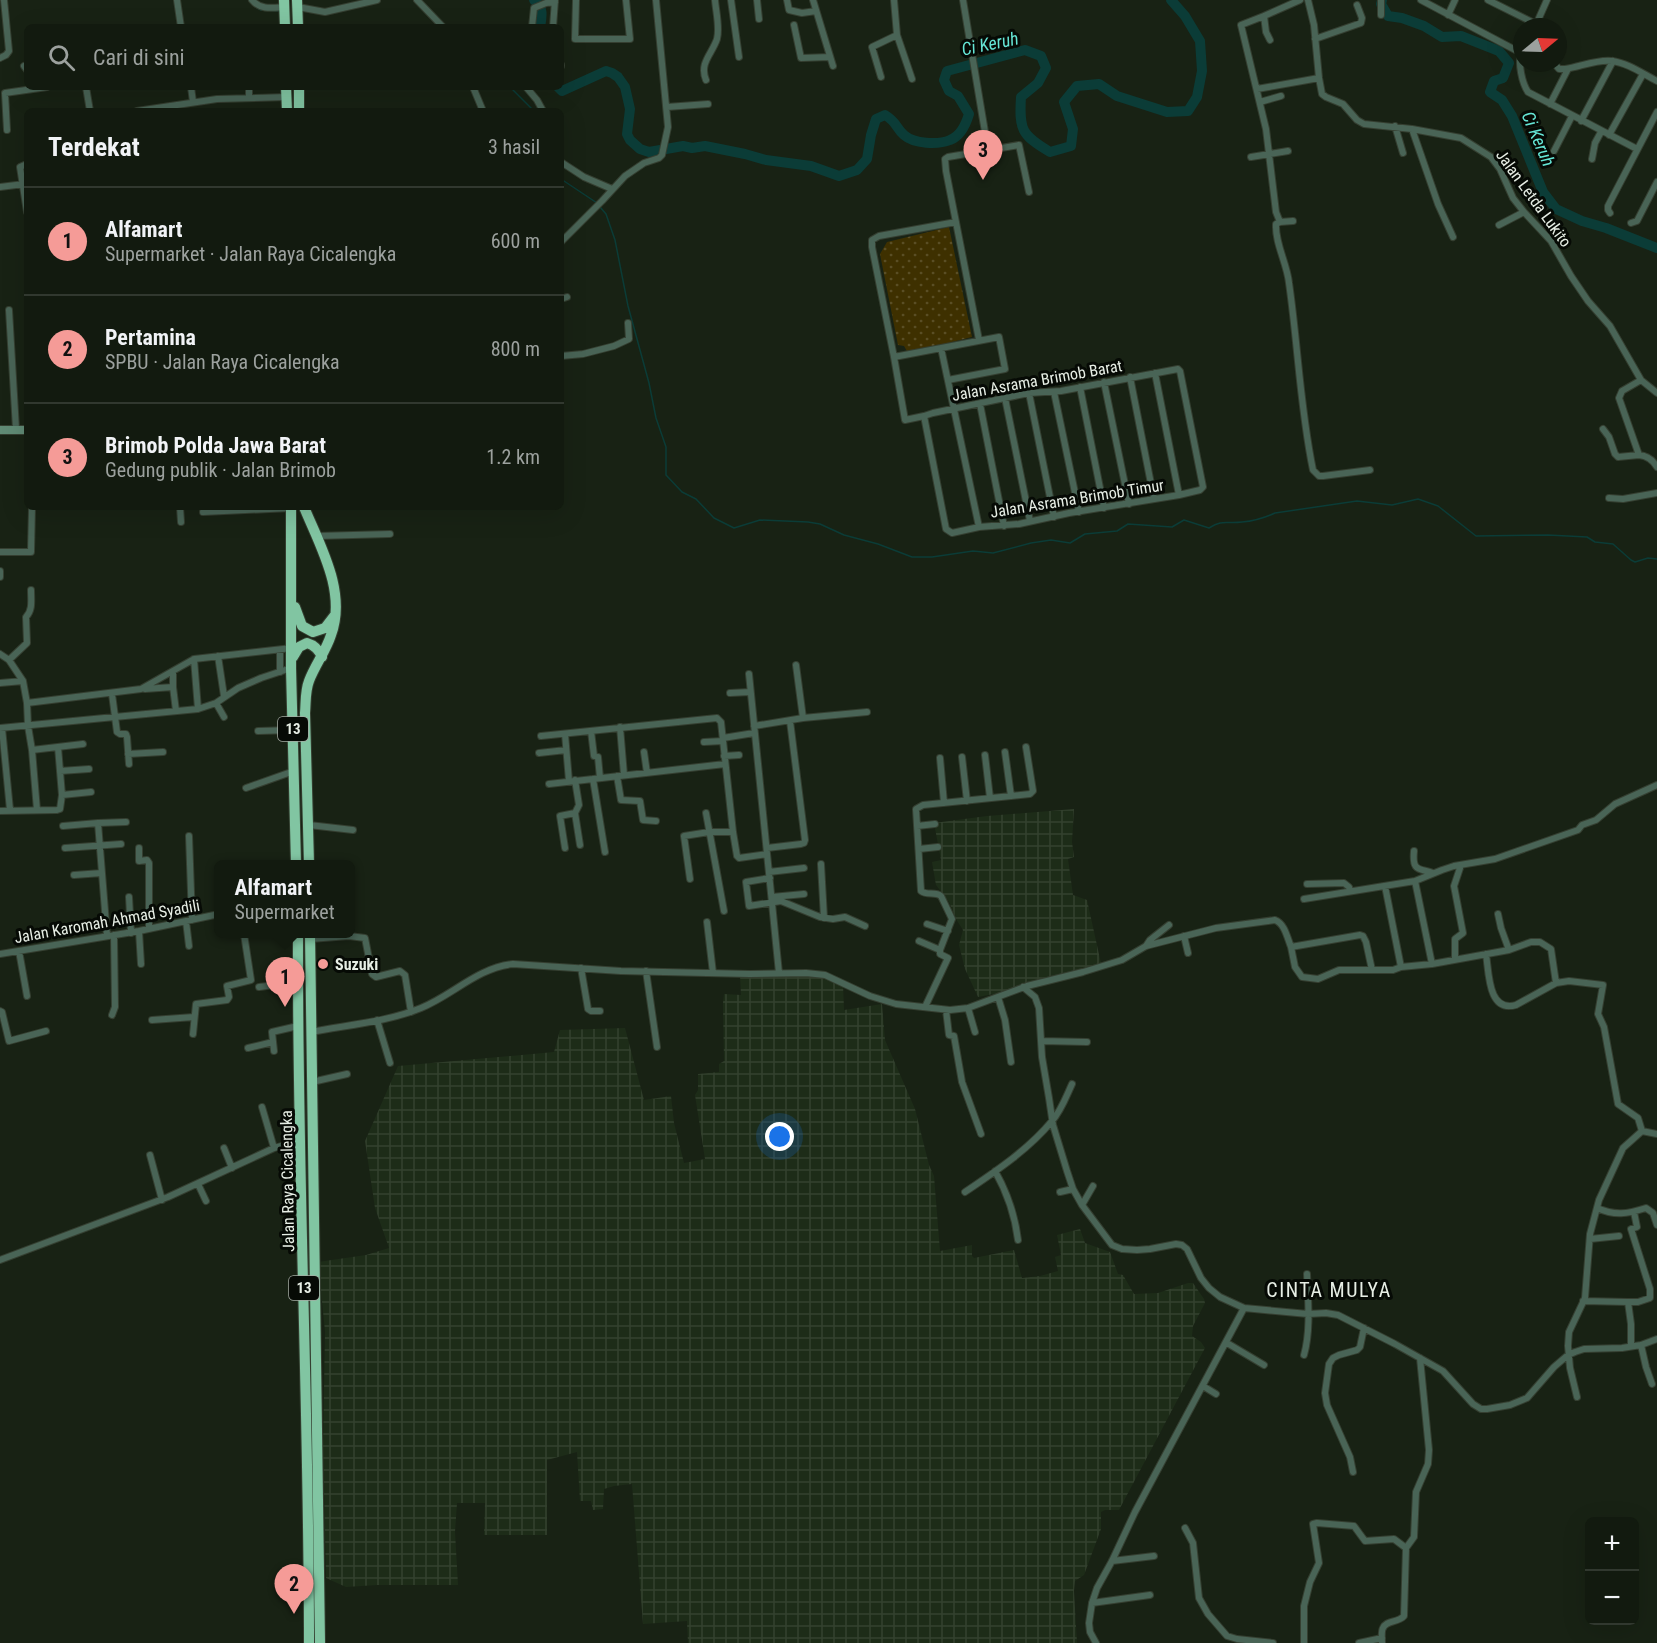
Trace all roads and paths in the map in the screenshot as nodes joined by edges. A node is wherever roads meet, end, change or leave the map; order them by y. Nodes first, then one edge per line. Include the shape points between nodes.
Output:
1 (4, 0) edge
2 (177, 0) edge
3 (252, 0) edge
4 (334, 0) edge
5 (377, 0) edge
6 (417, 0) edge
7 (576, 0) edge
8 (626, 0) edge
9 (656, 0) edge
10 (715, 0) edge
11 (731, 0) edge
12 (757, 0) edge
13 (787, 0) edge
14 (813, 0) edge
15 (894, 0) edge
16 (964, 0) edge
17 (1300, 0) edge
18 (1308, 0) edge
19 (1381, 0) edge
20 (1421, 0) edge
21 (1455, 0) edge
22 (1488, 0) edge
23 (1547, 0) edge
24 (555, 1) edge
25 (1357, 5) dead end
26 (298, 7) edge
27 (284, 8) edge
28 (336, 9) junction
29 (816, 11) junction
30 (1381, 15) dead end
31 (1448, 15) junction
32 (1264, 16) junction
33 (1522, 18) edge
34 (1540, 18) edge
35 (759, 19) dead end
36 (181, 24) edge
37 (285, 24) edge
38 (298, 24) edge
39 (441, 24) edge
40 (532, 24) edge
41 (553, 24) edge
42 (794, 25) dead end
43 (897, 35) junction
44 (1315, 39) junction
45 (1270, 40) dead end
46 (1513, 48) edge
47 (739, 57) dead end
48 (830, 57) junction
49 (0, 58) edge
50 (1613, 61) junction
51 (833, 66) dead end
52 (1568, 69) joint
53 (1522, 72) edge
54 (1643, 74) junction
55 (881, 77) dead end
56 (1319, 78) junction
57 (912, 79) dead end
58 (706, 80) dead end
59 (1657, 81) edge
60 (1257, 89) junction
61 (24, 90) edge
62 (86, 90) edge
63 (191, 90) edge
64 (249, 90) edge
65 (299, 90) edge
66 (474, 90) edge
67 (529, 90) edge
68 (287, 92) edge
69 (1281, 96) dead end
70 (249, 98) junction
71 (193, 102) junction
72 (1260, 102) junction
73 (708, 104) dead end
74 (1550, 105) junction
75 (667, 107) junction
76 (90, 108) edge
77 (161, 108) edge
78 (287, 108) edge
79 (299, 108) edge
80 (482, 108) edge
81 (541, 108) edge
82 (1657, 112) edge
83 (1572, 116) junction
84 (1581, 121) junction
85 (1395, 126) junction
86 (1412, 129) junction
87 (7, 130) dead end
88 (1601, 132) junction
89 (1609, 135) junction
90 (989, 149) junction
91 (1637, 149) junction
92 (1288, 151) dead end
93 (1554, 151) dead end
94 (1403, 153) dead end
95 (1269, 154) junction
96 (1251, 157) dead end
97 (1592, 159) dead end
98 (564, 164) edge
99 (24, 165) edge
100 (1657, 182) edge
101 (24, 184) joint
102 (0, 187) edge
103 (612, 189) junction
104 (1029, 192) dead end
105 (1524, 213) junction
106 (1610, 213) dead end
107 (956, 222) junction
108 (1280, 222) junction
109 (1293, 222) dead end
110 (1631, 223) dead end
111 (1499, 225) dead end
112 (1453, 237) dead end
113 (564, 239) edge
114 (9, 310) dead end
115 (628, 323) dead end
116 (979, 340) junction
117 (941, 348) junction
118 (564, 356) edge
119 (894, 357) junction
120 (1155, 373) junction
121 (1130, 377) junction
122 (948, 380) junction
123 (1641, 380) junction
124 (1104, 382) junction
125 (1080, 387) junction
126 (1054, 392) junction
127 (1029, 393) junction
128 (1657, 393) edge
129 (1005, 398) junction
130 (980, 404) junction
131 (953, 409) junction
132 (924, 416) junction
133 (16, 429) junction
134 (1603, 429) dead end
135 (0, 430) edge
136 (24, 430) edge
137 (1639, 455) junction
138 (1657, 467) edge
139 (1370, 470) dead end
140 (1657, 494) edge
141 (1179, 495) junction
142 (1609, 498) dead end
143 (1154, 499) junction
144 (1129, 504) junction
145 (1104, 508) junction
146 (32, 510) edge
147 (180, 510) edge
148 (238, 510) edge
149 (291, 510) edge
150 (305, 510) edge
151 (203, 512) dead end
152 (1079, 513) junction
153 (1054, 517) junction
154 (1030, 521) junction
155 (181, 522) dead end
156 (1004, 526) junction
157 (978, 527) junction
158 (390, 534) dead end
159 (316, 536) junction
160 (0, 552) edge
161 (0, 571) edge
162 (0, 578) edge
163 (31, 590) dead end
164 (290, 593) junction
165 (336, 614) junction
166 (0, 654) edge
167 (218, 656) junction
168 (322, 657) junction
169 (194, 659) junction
170 (287, 659) junction
171 (9, 660) junction
172 (796, 665) dead end
173 (173, 672) junction
174 (749, 674) dead end
175 (23, 681) junction
176 (0, 683) edge
177 (173, 687) junction
178 (141, 689) junction
179 (750, 692) junction
180 (730, 693) dead end
181 (112, 694) junction
182 (224, 696) junction
183 (27, 703) junction
184 (216, 703) junction
185 (198, 709) junction
186 (176, 711) junction
187 (867, 712) dead end
188 (115, 716) junction
189 (224, 717) dead end
190 (803, 718) junction
191 (790, 721) junction
192 (28, 726) junction
193 (754, 726) junction
194 (620, 727) junction
195 (1, 728) edge
196 (293, 730) junction
197 (258, 731) dead end
198 (591, 731) junction
199 (754, 733) junction
200 (565, 734) junction
201 (541, 736) dead end
202 (723, 740) junction
203 (704, 742) dead end
204 (82, 744) dead end
205 (58, 747) junction
206 (1026, 747) dead end
207 (32, 750) junction
208 (566, 750) junction
209 (163, 752) dead end
210 (644, 752) dead end
211 (1005, 752) dead end
212 (539, 753) dead end
213 (128, 754) junction
214 (739, 754) dead end
215 (985, 755) dead end
216 (724, 756) junction
217 (962, 757) dead end
218 (940, 758) dead end
219 (129, 764) dead end
220 (725, 764) junction
221 (89, 769) dead end
222 (60, 771) junction
223 (295, 771) junction
224 (647, 772) junction
225 (621, 775) junction
226 (596, 778) junction
227 (572, 780) junction
228 (549, 784) dead end
229 (1657, 785) edge
230 (246, 788) dead end
231 (92, 792) dead end
232 (62, 795) junction
233 (1011, 796) junction
234 (990, 798) junction
235 (967, 801) junction
236 (944, 803) junction
237 (0, 810) edge
238 (10, 810) junction
239 (37, 810) junction
240 (575, 813) junction
241 (706, 813) dead end
242 (656, 821) dead end
243 (126, 822) dead end
244 (98, 823) junction
245 (935, 824) dead end
246 (309, 825) junction
247 (63, 826) dead end
248 (917, 826) junction
249 (353, 830) dead end
250 (709, 832) junction
251 (733, 832) junction
252 (189, 836) dead end
253 (121, 844) dead end
254 (99, 845) junction
255 (580, 845) dead end
256 (938, 847) dead end
257 (65, 848) dead end
258 (139, 848) dead end
259 (565, 848) dead end
260 (919, 849) junction
261 (767, 851) junction
262 (1414, 851) dead end
263 (605, 852) dead end
264 (296, 860) edge
265 (309, 860) edge
266 (821, 864) dead end
267 (1461, 865) junction
268 (804, 868) dead end
269 (102, 873) junction
270 (1433, 873) junction
271 (74, 875) dead end
272 (769, 875) junction
273 (690, 879) dead end
274 (1415, 881) junction
275 (1307, 884) dead end
276 (1385, 886) junction
277 (1350, 891) junction
278 (804, 894) dead end
279 (129, 897) dead end
280 (1304, 899) dead end
281 (773, 900) junction
282 (724, 911) dead end
283 (1498, 914) dead end
284 (214, 915) edge
285 (824, 918) junction
286 (189, 920) junction
287 (707, 922) dead end
288 (927, 924) dead end
289 (1169, 925) dead end
290 (865, 926) dead end
291 (149, 929) junction
292 (948, 931) junction
293 (139, 932) junction
294 (131, 933) junction
295 (110, 935) junction
296 (355, 936) edge
297 (1184, 936) junction
298 (245, 938) edge
299 (298, 938) edge
300 (310, 938) edge
301 (919, 940) dead end
302 (189, 946) dead end
303 (1146, 946) junction
304 (1291, 947) junction
305 (940, 950) junction
306 (1509, 950) junction
307 (19, 951) junction
308 (1188, 953) dead end
309 (0, 954) edge
310 (1486, 954) junction
311 (1455, 959) junction
312 (141, 964) dead end
313 (1432, 964) junction
314 (1401, 967) junction
315 (581, 968) junction
316 (1372, 970) junction
317 (646, 971) junction
318 (779, 973) junction
319 (714, 974) junction
320 (1302, 977) junction
321 (298, 982) junction
322 (1556, 983) junction
323 (1297, 984) dead end
324 (260, 987) dead end
325 (1023, 987) junction
326 (27, 996) dead end
327 (998, 997) junction
328 (925, 1007) junction
329 (968, 1008) junction
330 (946, 1010) junction
331 (0, 1011) edge
332 (600, 1011) dead end
333 (411, 1012) junction
334 (111, 1015) dead end
335 (194, 1017) junction
336 (152, 1020) dead end
337 (377, 1020) junction
338 (299, 1026) junction
339 (46, 1031) dead end
340 (311, 1032) junction
341 (975, 1032) dead end
342 (193, 1034) dead end
343 (1041, 1041) junction
344 (273, 1042) junction
345 (1087, 1042) dead end
346 (657, 1047) dead end
347 (248, 1048) dead end
348 (274, 1051) dead end
349 (1011, 1062) dead end
350 (390, 1063) dead end
351 (298, 1069) junction
352 (312, 1069) junction
353 (347, 1074) dead end
354 (312, 1082) junction
355 (1072, 1084) dead end
356 (262, 1107) dead end
357 (1053, 1120) junction
358 (1642, 1131) junction
359 (981, 1134) dead end
360 (1657, 1134) edge
361 (300, 1141) junction
362 (224, 1148) dead end
363 (274, 1148) junction
364 (150, 1155) dead end
365 (232, 1168) junction
366 (996, 1171) junction
367 (198, 1184) junction
368 (1093, 1186) dead end
369 (1073, 1189) junction
370 (965, 1192) dead end
371 (1060, 1192) dead end
372 (162, 1200) junction
373 (206, 1202) dead end
374 (1083, 1205) junction
375 (1597, 1208) junction
376 (1634, 1212) junction
377 (1657, 1225) edge
378 (1619, 1236) dead end
379 (1590, 1239) junction
380 (1018, 1240) dead end
381 (0, 1259) edge
382 (1307, 1274) dead end
383 (1583, 1301) junction
384 (1628, 1302) junction
385 (1244, 1308) junction
386 (1308, 1314) junction
387 (1364, 1328) junction
388 (1657, 1339) edge
389 (1227, 1343) junction
390 (1641, 1345) junction
391 (1631, 1346) junction
392 (1304, 1355) dead end
393 (1568, 1355) junction
394 (1420, 1358) junction
395 (1264, 1365) dead end
396 (1652, 1384) dead end
397 (1203, 1386) junction
398 (1216, 1394) dead end
399 (1577, 1396) dead end
400 (1353, 1472) dead end
401 (1185, 1528) dead end
402 (1406, 1548) junction
403 (1154, 1556) dead end
404 (1112, 1561) junction
405 (1150, 1595) dead end
406 (1092, 1603) junction
407 (1382, 1640) edge
408 (309, 1643) edge
409 (320, 1643) edge
410 (1096, 1643) edge
411 (1273, 1643) edge
412 (1304, 1643) edge
413 (1359, 1643) edge

1 - 49 street via 9,51
2 - 36 street
3 - 27 street via 256,5
4 - 28 street
5 - 28 street
6 - 39 street
7 - 8 street via 575,39 630,39
9 - 75 street
10 - 58 street via 717,38 703,69
11 - 47 street
12 - 35 street
13 - 29 street via 789,10
14 - 29 street
15 - 43 street
16 - 90 street
17 - 32 street
18 - 44 street, Jalan Letda Lukito
19 - 30 street
20 - 31 street
21 - 31 street
22 - 33 street
23 - 34 street
24 - 40 street via 534,8
24 - 41 street
25 - 44 street via 1361,23
26 - 28 street via 325,12
26 - 38 highway
27 - 37 highway
29 - 48 street
31 - 46 street
32 - 45 street
32 - 60 street via 1241,25
42 - 48 street via 801,58
43 - 55 street via 872,47
43 - 57 street
44 - 56 street, Jalan Letda Lukito
48 - 51 street
50 - 52 street
50 - 54 street
50 - 84 street
52 - 74 street
53 - 74 street via 1526,90
54 - 59 street
54 - 89 street
56 - 60 street
56 - 85 street, Jalan Letda Lukito via 1322,94 1343,104 1360,122
60 - 72 street
61 - 87 street via 4,94
62 - 76 street
63 - 71 street
64 - 70 street
65 - 79 highway
66 - 80 street
67 - 81 street
68 - 70 street
68 - 78 highway
69 - 72 street
70 - 71 street
71 - 77 street
72 - 95 street
73 - 75 street
74 - 83 street
75 - 103 street via 668,127 662,155 624,176
82 - 91 street
83 - 84 street
83 - 93 street
84 - 88 street
85 - 86 street, Jalan Letda Lukito
85 - 94 street
86 - 105 street, Jalan Letda Lukito via 1461,138 1491,157
86 - 112 street
88 - 89 street
88 - 97 street
89 - 91 street
90 - 104 street via 1019,145
90 - 107 street via 945,159
91 - 106 street via 1608,206
92 - 95 street
95 - 96 street
95 - 108 street
98 - 103 street
99 - 101 street via 20,167
100 - 110 street via 1637,221
101 - 102 street
103 - 113 street
105 - 111 street
105 - 123 street, Jalan Letda Lukito via 1551,242
107 - 116 street
107 - 119 street via 872,240
108 - 109 street
108 - 139 street via 1276,234 1288,273 1313,470 1319,476
114 - 133 street
115 - 118 street via 629,339 583,354
116 - 117 street
116 - 122 street via 999,337 1005,369
117 - 119 street
117 - 122 street
119 - 132 street via 905,420
120 - 121 street, Jalan Asrama Brimob Barat
120 - 141 street
120 - 141 street, Jalan Asrama Brimob Barat via 1180,370 1204,484 1200,490
121 - 124 street, Jalan Asrama Brimob Barat
121 - 143 street
122 - 131 street
123 - 128 street, Jalan Letda Lukito
123 - 137 street via 1619,396
124 - 125 street, Jalan Asrama Brimob Barat
124 - 144 street
125 - 126 street, Jalan Asrama Brimob Barat
125 - 145 street
126 - 127 street, Jalan Asrama Brimob Barat
126 - 152 street
127 - 129 street, Jalan Asrama Brimob Barat
127 - 153 street
129 - 130 street, Jalan Asrama Brimob Barat
129 - 154 street
130 - 131 street, Jalan Asrama Brimob Barat
130 - 156 street
131 - 132 street, Jalan Asrama Brimob Barat
131 - 157 street
132 - 157 street, Jalan Asrama Brimob Timur via 946,529 952,533
133 - 135 street
133 - 136 street
134 - 137 street via 1618,457
137 - 138 street via 1648,457
140 - 142 street
141 - 143 street, Jalan Asrama Brimob Timur
143 - 144 street, Jalan Asrama Brimob Timur
144 - 145 street, Jalan Asrama Brimob Timur
145 - 152 street, Jalan Asrama Brimob Timur
146 - 160 street via 30,552
147 - 155 street
148 - 151 street
149 - 164 highway, 13
150 - 159 highway, 13
152 - 153 street, Jalan Asrama Brimob Timur
153 - 154 street, Jalan Asrama Brimob Timur
154 - 156 street, Jalan Asrama Brimob Timur
156 - 157 street, Jalan Asrama Brimob Timur
158 - 159 street
159 - 165 highway, 13 via 332,578
161 - 162 street
163 - 171 street via 27,643
164 - 165 highway via 298,619 309,631 325,628
164 - 170 highway, 13
165 - 168 highway, 13
166 - 171 street
167 - 169 street
167 - 170 street
167 - 182 street
168 - 170 highway via 320,651 307,643
168 - 246 highway, 13 via 309,680 306,702
169 - 173 street
169 - 185 street
170 - 182 street via 261,678
170 - 196 highway, 13
171 - 175 street
172 - 190 street
173 - 177 street
173 - 178 street
174 - 179 street
175 - 176 street
175 - 183 street
177 - 178 street
177 - 186 street
178 - 181 street
179 - 180 street
179 - 193 street
181 - 183 street
181 - 188 street
182 - 184 street
183 - 192 street
184 - 185 street
184 - 189 street
185 - 186 street
186 - 188 street
187 - 190 street
188 - 192 street
188 - 213 street via 118,734 127,735
190 - 191 street
191 - 193 street
191 - 261 street via 805,840
192 - 195 street
192 - 207 street
193 - 199 street
194 - 198 street
194 - 202 street via 717,718
194 - 225 street
195 - 238 street
196 - 197 street
196 - 223 highway, 13
198 - 200 street
198 - 226 street
199 - 202 street
199 - 261 street
200 - 201 street
200 - 208 street
202 - 203 street
202 - 216 street
204 - 205 street
205 - 207 street
205 - 222 street
206 - 233 street via 1033,791
207 - 239 street
208 - 212 street
208 - 227 street
209 - 213 street
210 - 224 street
211 - 233 street
213 - 219 street
214 - 216 street
215 - 234 street
216 - 220 street
217 - 235 street
218 - 236 street
220 - 224 street
220 - 251 street
221 - 222 street
222 - 232 street
223 - 230 street
223 - 264 highway, 13
224 - 225 street
225 - 226 street
225 - 242 street via 621,800 640,801 644,822
226 - 227 street
226 - 263 street
227 - 228 street
227 - 240 street via 579,805
229 - 267 street via 1615,804 1578,830 1495,859
231 - 232 street
232 - 239 street via 60,809
233 - 234 street
234 - 235 street
235 - 236 street
236 - 248 street via 919,806
237 - 238 street
238 - 239 street
240 - 255 street
240 - 259 street via 560,816
241 - 250 street
243 - 244 street
244 - 247 street
244 - 254 street
245 - 248 street
246 - 249 street
246 - 265 highway, 13
248 - 260 street
250 - 251 street
250 - 273 street via 684,836
250 - 282 street
251 - 261 street via 738,857
252 - 286 street
253 - 254 street
254 - 257 street
254 - 269 street
256 - 260 street
258 - 291 street via 139,861 149,863
260 - 292 street via 921,891 941,896 952,919
261 - 272 street
262 - 270 street via 1416,867
266 - 285 street
267 - 270 street
267 - 311 street via 1454,886 1463,933 1455,939
268 - 272 street
269 - 271 street
269 - 295 street
270 - 274 street
272 - 281 street
272 - 281 street via 745,884 749,906
274 - 276 street
274 - 313 street
275 - 277 street via 1344,883
276 - 277 street
276 - 314 street
277 - 280 street
278 - 281 street
279 - 294 street
281 - 285 street
281 - 318 street
283 - 306 street
284 - 286 street, Jalan Karomah Ahmad Syadili
285 - 290 street via 845,917
286 - 291 street, Jalan Karomah Ahmad Syadili
286 - 302 street
287 - 319 street
288 - 292 street
289 - 303 street
291 - 293 street, Jalan Karomah Ahmad Syadili
292 - 305 street
293 - 294 street, Jalan Karomah Ahmad Syadili
293 - 312 street
294 - 295 street, Jalan Karomah Ahmad Syadili
295 - 307 street, Jalan Karomah Ahmad Syadili
295 - 334 street via 115,1007
296 - 333 street via 366,940 374,976 400,971 405,975
297 - 303 street
297 - 304 street via 1275,920 1281,923
297 - 308 street
298 - 335 street via 251,980 227,986 227,1000 195,1004
299 - 321 highway, Jalan Raya Cicalengka / 13
300 - 340 highway, Jalan Raya Cicalengka / 13
301 - 305 street
303 - 325 street via 1122,960
304 - 316 street via 1360,935 1365,938
304 - 320 street via 1295,968
305 - 328 street via 948,958
306 - 310 street
306 - 322 street via 1531,942 1547,946 1551,949
307 - 309 street, Jalan Karomah Ahmad Syadili
307 - 326 street
310 - 311 street
310 - 322 street via 1493,997 1500,1004 1516,1005
311 - 313 street
313 - 314 street
314 - 316 street
315 - 317 street
315 - 332 street via 588,1010
315 - 333 street via 499,966
316 - 320 street via 1339,970 1318,979
317 - 319 street
317 - 346 street
318 - 319 street
318 - 328 street via 825,975 870,996
320 - 323 street
321 - 324 street
321 - 338 highway, Jalan Raya Cicalengka / 13
322 - 358 street via 1603,985 1598,1014 1604,1027 1618,1104 1638,1118
325 - 327 street
325 - 343 street via 1038,1002
327 - 329 street
327 - 349 street
328 - 330 street
329 - 330 street
329 - 341 street
330 - 359 street via 962,1082
331 - 339 street via 9,1041
333 - 337 street
335 - 336 street
335 - 342 street
337 - 340 street
337 - 350 street
338 - 344 street via 272,1032
338 - 351 highway, Jalan Raya Cicalengka / 13
340 - 352 highway, Jalan Raya Cicalengka / 13
343 - 345 street
343 - 357 street
344 - 347 street
344 - 348 street
351 - 352 highway
351 - 361 highway, Jalan Raya Cicalengka / 13
352 - 354 highway, Jalan Raya Cicalengka / 13
353 - 354 street
354 - 409 highway, Jalan Raya Cicalengka / 13
355 - 357 street
356 - 363 street
357 - 366 street via 1021,1153
357 - 369 street
358 - 360 street
358 - 375 street via 1623,1148
361 - 363 street
361 - 408 highway, Jalan Raya Cicalengka / 13
362 - 365 street
363 - 365 street
364 - 372 street
365 - 367 street
366 - 370 street
366 - 380 street via 1010,1199
367 - 372 street
367 - 373 street
368 - 374 street
369 - 371 street
369 - 374 street
372 - 381 street
374 - 385 street via 1112,1245 1137,1250 1182,1245 1209,1288
375 - 376 street via 1615,1214
375 - 379 street
376 - 377 street via 1646,1209 1653,1213
376 - 384 street via 1637,1227 1631,1229 1650,1298
378 - 379 street
379 - 383 street
382 - 386 street
383 - 384 street
383 - 393 street via 1569,1332
384 - 391 street
385 - 386 street
385 - 389 street
386 - 387 street via 1332,1314
386 - 392 street
387 - 394 street
387 - 400 street via 1360,1347 1339,1354 1329,1364 1325,1393
388 - 390 street
389 - 395 street
389 - 397 street
390 - 391 street
390 - 396 street
391 - 393 street via 1584,1349
393 - 394 street via 1527,1398 1487,1409 1473,1404 1443,1371
393 - 399 street
394 - 402 street via 1428,1464 1416,1492 1414,1537
397 - 398 street
397 - 404 street
401 - 411 street via 1193,1543 1199,1598 1208,1614 1227,1636
402 - 407 street via 1404,1616 1384,1625
402 - 412 street via 1394,1539 1365,1540 1354,1526 1313,1524 1319,1563 1304,1605
403 - 404 street
404 - 406 street
405 - 406 street
406 - 410 street via 1089,1623
407 - 413 street

